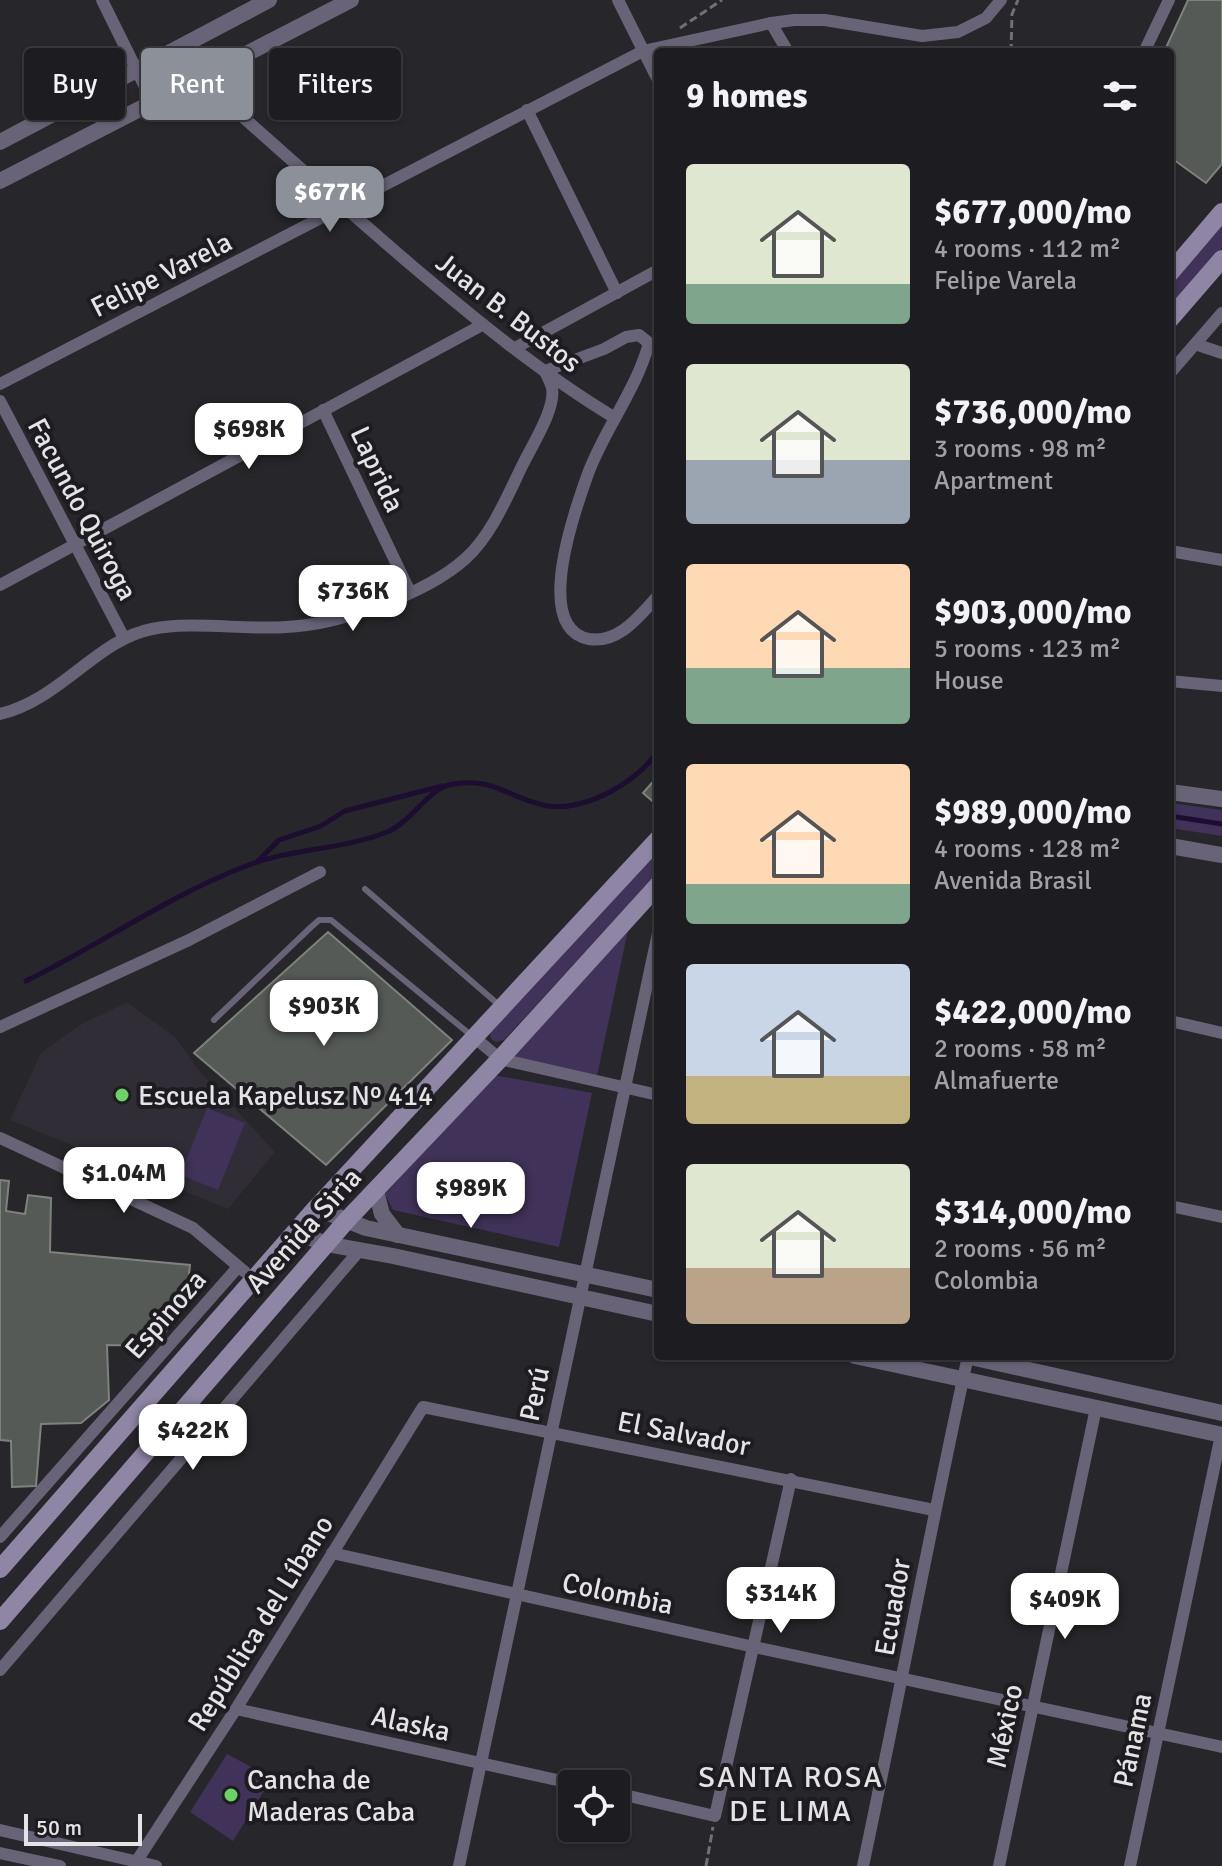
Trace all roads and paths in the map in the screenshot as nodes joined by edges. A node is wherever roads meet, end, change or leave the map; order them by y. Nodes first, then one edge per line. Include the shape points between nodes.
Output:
1 (102, 0) edge
2 (269, 0) edge
3 (351, 0) edge
4 (618, 0) edge
5 (722, 0) edge
6 (1001, 0) edge
7 (1018, 0) edge
8 (1169, 0) edge
9 (771, 23) junction
10 (669, 34) dead end
11 (657, 48) edge
12 (786, 48) edge
13 (1011, 48) edge
14 (1146, 48) edge
15 (654, 49) edge
16 (253, 50) edge
17 (643, 51) junction
18 (135, 70) junction
19 (654, 72) edge
20 (141, 81) edge
21 (141, 107) edge
22 (527, 110) junction
23 (246, 120) edge
24 (0, 142) edge
25 (0, 181) edge
26 (344, 207) junction
27 (1222, 212) edge
28 (1222, 259) edge
29 (1174, 268) edge
30 (654, 272) edge
31 (617, 293) junction
32 (1222, 313) edge
33 (1174, 314) edge
34 (482, 325) junction
35 (1195, 344) junction
36 (515, 348) junction
37 (1222, 353) edge
38 (1174, 368) edge
39 (545, 371) junction
40 (0, 384) edge
41 (0, 401) edge
42 (323, 410) junction
43 (615, 418) junction
44 (75, 546) junction
45 (1174, 552) edge
46 (1222, 560) edge
47 (0, 585) edge
48 (410, 592) junction
49 (654, 600) edge
50 (124, 638) junction
51 (1174, 681) edge
52 (1222, 686) edge
53 (0, 714) edge
54 (1174, 793) edge
55 (1222, 799) edge
56 (654, 843) edge
57 (1174, 847) edge
58 (1222, 855) edge
59 (320, 872) dead end
60 (365, 889) dead end
61 (654, 889) edge
62 (654, 951) edge
63 (501, 1007) junction
64 (214, 1020) dead end
65 (1174, 1022) edge
66 (0, 1027) edge
67 (1222, 1033) edge
68 (474, 1037) junction
69 (500, 1059) junction
70 (623, 1088) junction
71 (654, 1094) edge
72 (4, 1143) edge
73 (376, 1191) junction
74 (1174, 1207) edge
75 (316, 1208) junction
76 (1222, 1217) edge
77 (347, 1220) junction
78 (296, 1232) junction
79 (398, 1235) junction
80 (326, 1244) junction
81 (359, 1251) junction
82 (238, 1267) junction
83 (585, 1275) junction
84 (254, 1280) junction
85 (654, 1289) edge
86 (580, 1297) junction
87 (654, 1313) edge
88 (874, 1360) edge
89 (966, 1360) edge
90 (985, 1360) edge
91 (963, 1379) junction
92 (423, 1407) joint
93 (1096, 1408) junction
94 (1222, 1413) edge
95 (551, 1432) junction
96 (1221, 1435) edge
97 (791, 1479) junction
98 (934, 1510) junction
99 (0, 1537) edge
100 (332, 1553) junction
101 (0, 1569) edge
102 (515, 1595) junction
103 (0, 1621) edge
104 (754, 1647) junction
105 (0, 1670) edge
106 (903, 1679) junction
107 (1032, 1706) junction
108 (236, 1709) junction
109 (1159, 1732) junction
110 (1222, 1747) edge
111 (480, 1762) junction
112 (558, 1780) edge
113 (630, 1796) edge
114 (715, 1816) junction
115 (0, 1830) edge
116 (61, 1845) junction
117 (0, 1853) edge
118 (136, 1862) junction
119 (58, 1866) edge
120 (156, 1866) edge
121 (459, 1866) edge
122 (706, 1866) edge
123 (863, 1866) edge
124 (999, 1866) edge
125 (1130, 1866) edge

1 - 18 street
2 - 18 street
3 - 16 street
4 - 17 street
5 - 10 path
6 - 9 street, Felipe Varela via 986,18 958,32 922,36 825,20
7 - 13 path
8 - 14 street
9 - 11 street, Felipe Varela
9 - 12 street
15 - 17 street, Felipe Varela
17 - 19 street
17 - 22 street, Felipe Varela
18 - 20 street
18 - 24 street
21 - 25 street
22 - 26 street, Felipe Varela
22 - 31 street
23 - 26 street, Juan B. Bustos
26 - 34 street, Juan B. Bustos
26 - 40 street, Felipe Varela
27 - 29 main road
28 - 33 main road
30 - 31 street
31 - 36 street
32 - 35 street
34 - 36 street, Juan B. Bustos
34 - 42 street
35 - 37 street
35 - 38 street
36 - 39 street, Juan B. Bustos
39 - 43 street, Juan B. Bustos
39 - 43 street via 639,335 649,343 644,363
39 - 48 street via 551,405 485,535 443,576
41 - 44 street, Facundo Quiroga
42 - 44 street
42 - 48 street, Laprida
43 - 49 street via 572,527 559,599 567,622 580,637 598,640 612,638
44 - 47 street
44 - 50 street, Facundo Quiroga
45 - 46 street
48 - 50 street via 355,614 288,627 152,629
50 - 53 street via 42,697
51 - 52 street
54 - 55 street
56 - 63 main road
57 - 58 street
59 - 66 street via 189,940
60 - 63 lane
61 - 69 main road, Avenida Siria
62 - 70 street, Perú
63 - 68 main road
64 - 68 lane via 319,920 331,920
65 - 67 street
68 - 69 street
68 - 75 main road
69 - 70 street
69 - 73 main road, Avenida Siria
70 - 71 street
70 - 83 street, Perú
72 - 82 street via 193,1228
73 - 77 main road, Avenida Siria
73 - 79 street via 382,1214
74 - 76 street
75 - 77 street
75 - 78 main road
77 - 79 street
77 - 80 main road, Avenida Siria
78 - 80 street
78 - 84 main road
79 - 83 street
80 - 81 street
80 - 103 main road, Avenida Siria
81 - 86 street
81 - 105 street
82 - 84 street
82 - 99 street, Espinoza
83 - 85 street
83 - 86 street, Perú
84 - 101 main road
86 - 87 street
86 - 95 street, Perú
88 - 91 street
89 - 91 street, Ecuador
90 - 94 street
91 - 93 street
91 - 98 street, Ecuador
92 - 95 street, El Salvador
92 - 100 street, República del Líbano
93 - 96 street
93 - 107 street, México
95 - 97 street, El Salvador
95 - 102 street, Perú
96 - 109 street, Pánama
97 - 98 street, El Salvador
97 - 104 street
98 - 106 street, Ecuador
100 - 102 street, Colombia
100 - 108 street, República del Líbano
102 - 104 street, Colombia
102 - 111 street, Perú
104 - 106 street, Colombia
104 - 114 street
106 - 107 street, Colombia
106 - 123 street, Ecuador
107 - 109 street, Colombia
107 - 124 street, México
108 - 111 street, Alaska
108 - 118 street, República del Líbano
109 - 110 street, Colombia
109 - 125 street, Pánama
111 - 112 street, Alaska
111 - 121 street, Perú
113 - 114 street
114 - 122 path
115 - 116 street
116 - 118 street
116 - 119 street
117 - 119 street
118 - 120 street

